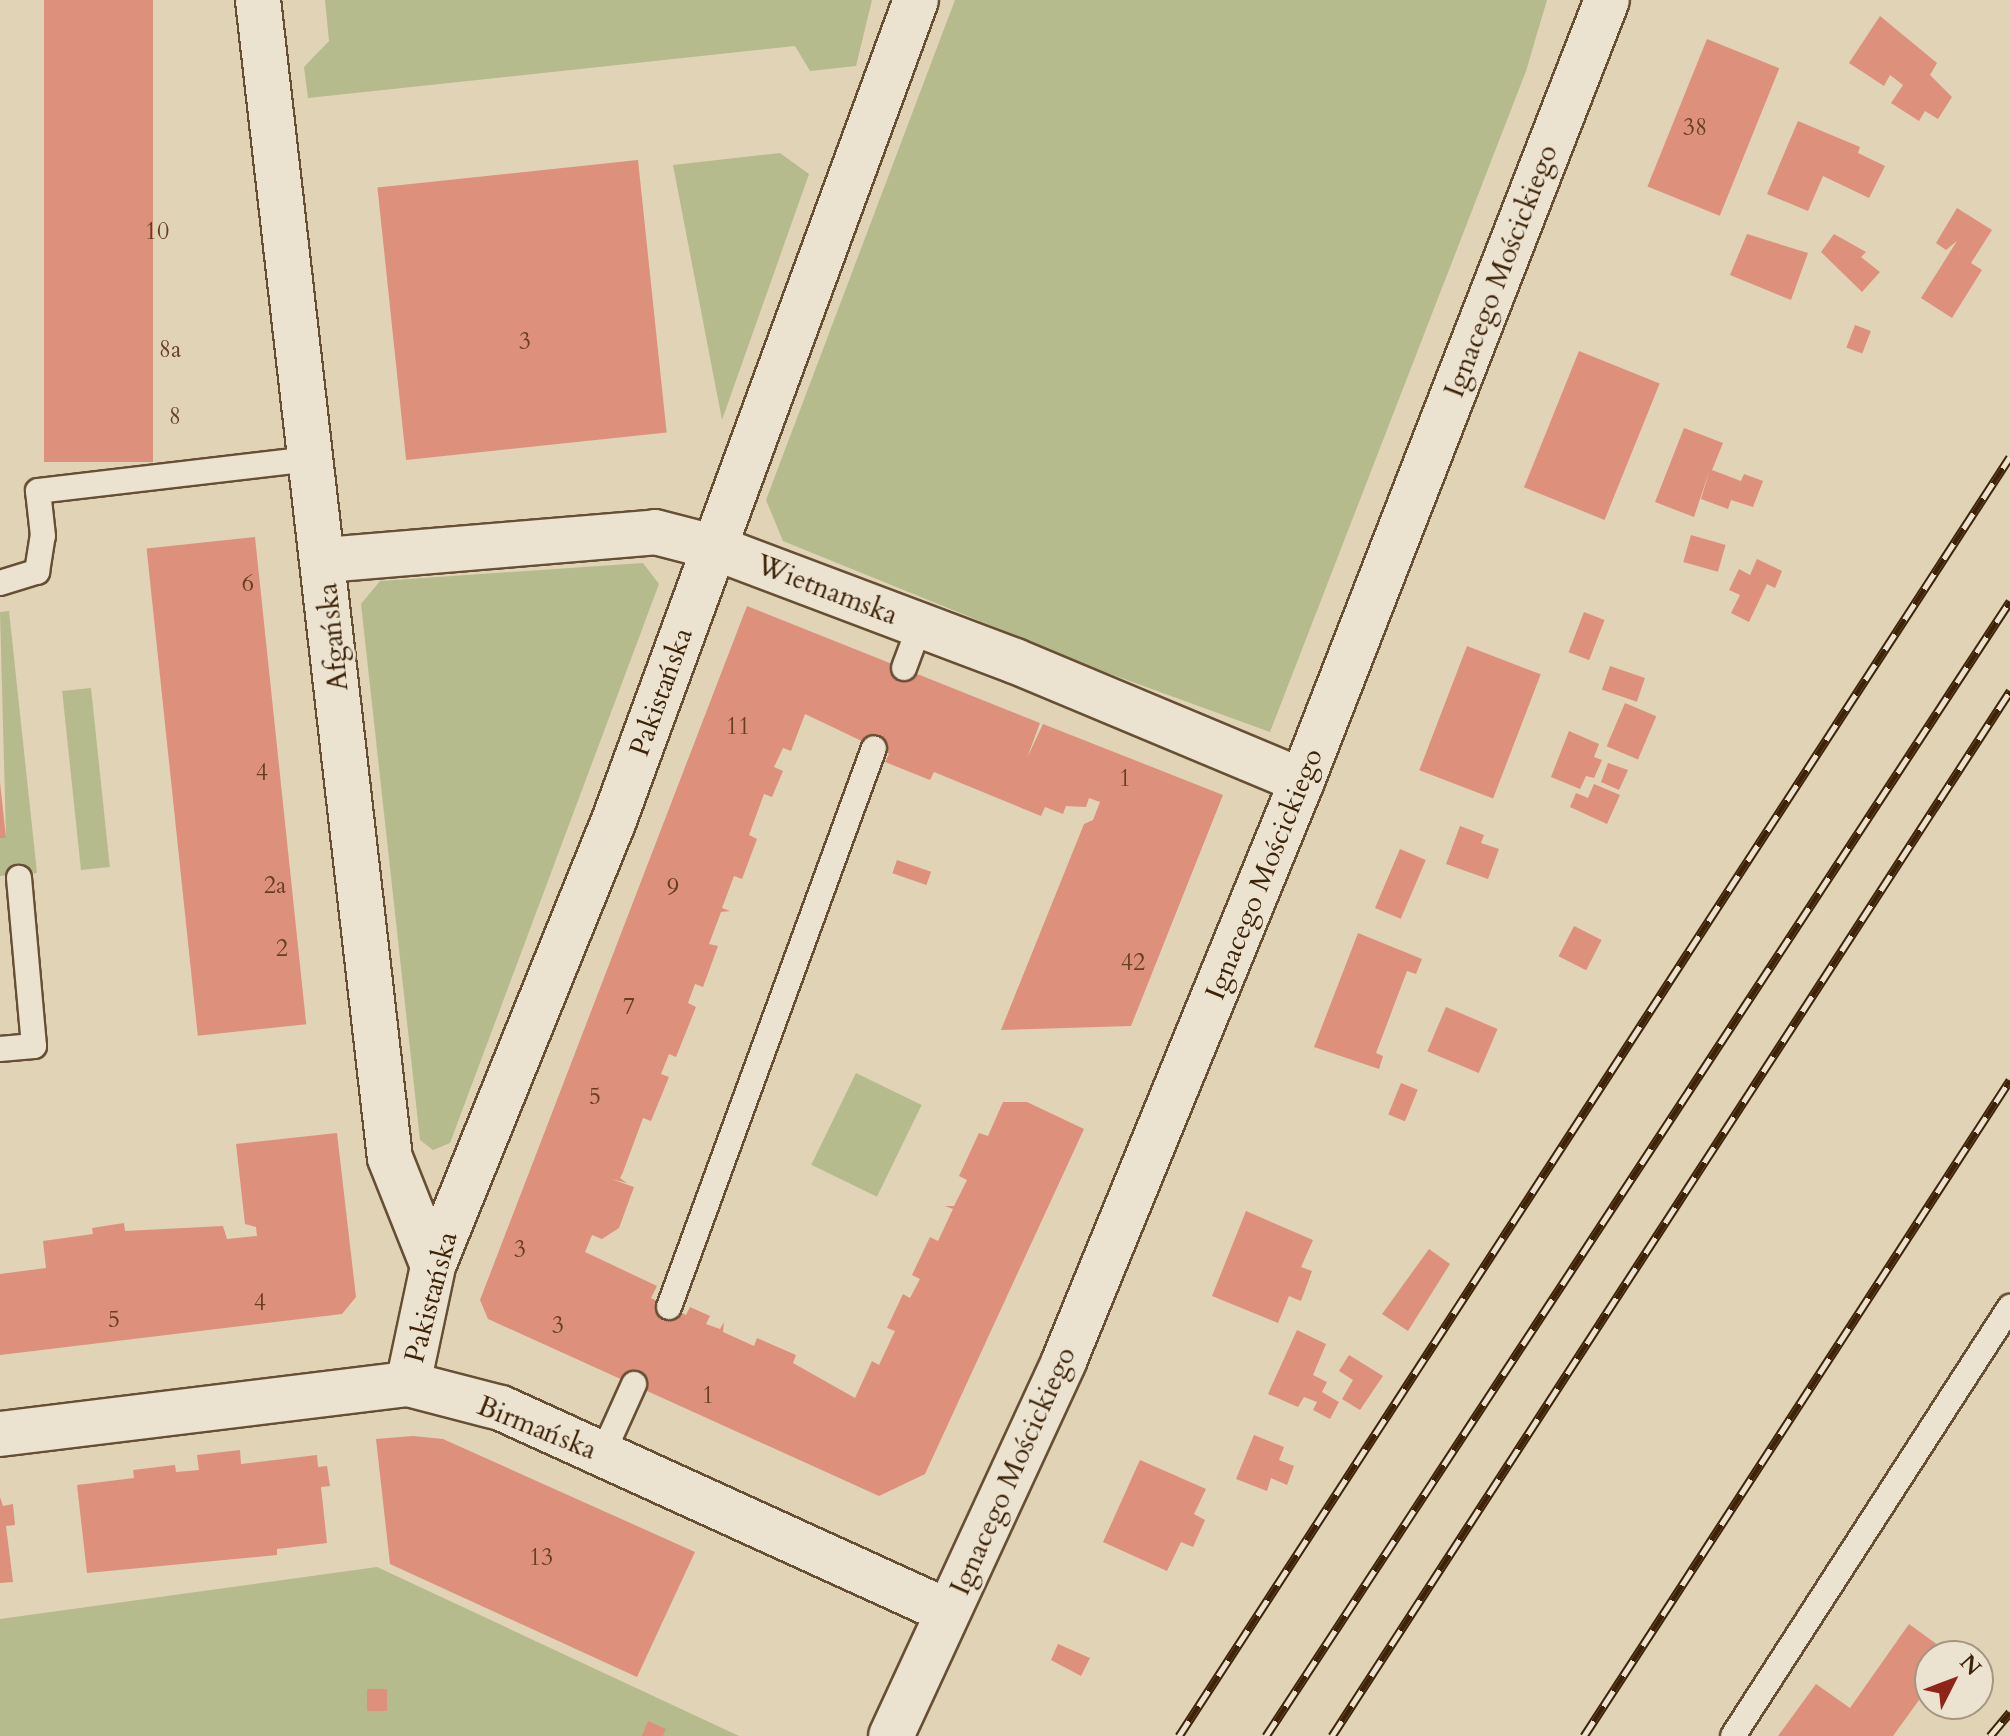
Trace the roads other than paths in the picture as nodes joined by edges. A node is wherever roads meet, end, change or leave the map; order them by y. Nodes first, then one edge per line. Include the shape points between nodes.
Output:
1 (258, 0) edge
2 (916, 0) edge
3 (1607, 0) edge
4 (311, 459) junction
5 (713, 547) junction
6 (325, 560) junction
7 (0, 583) edge
8 (920, 625) junction
9 (904, 668) dead end
10 (874, 748) dead end
11 (1302, 781) junction
12 (19, 878) dead end
13 (0, 1049) edge
14 (433, 1266) junction
15 (669, 1307) dead end
16 (2010, 1307) edge
17 (408, 1384) junction
18 (634, 1384) dead end
19 (0, 1434) edge
20 (602, 1455) junction
21 (948, 1612) junction
22 (891, 1736) edge
23 (1733, 1736) edge

1 - 4 street, Afgańska
2 - 5 street, Pakistańska
3 - 11 street, Ignacego Mościckiego
4 - 6 street, Afgańska
4 - 7 lane via 38,491 43,536 37,572
5 - 6 street, Wietnamska via 655,532
5 - 8 street, Wietnamska
5 - 14 street, Pakistańska via 613,823
6 - 14 street, Afgańska via 390,1158
8 - 9 lane
8 - 11 street, Wietnamska
10 - 15 lane
11 - 21 street, Ignacego Mościckiego via 1064,1361
12 - 13 lane via 34,1046
14 - 17 street, Pakistańska
16 - 23 lane
17 - 19 street, Birmańska
17 - 20 street, Birmańska via 501,1408
18 - 20 lane
20 - 21 street, Birmańska
21 - 22 street, Ignacego Mościckiego

